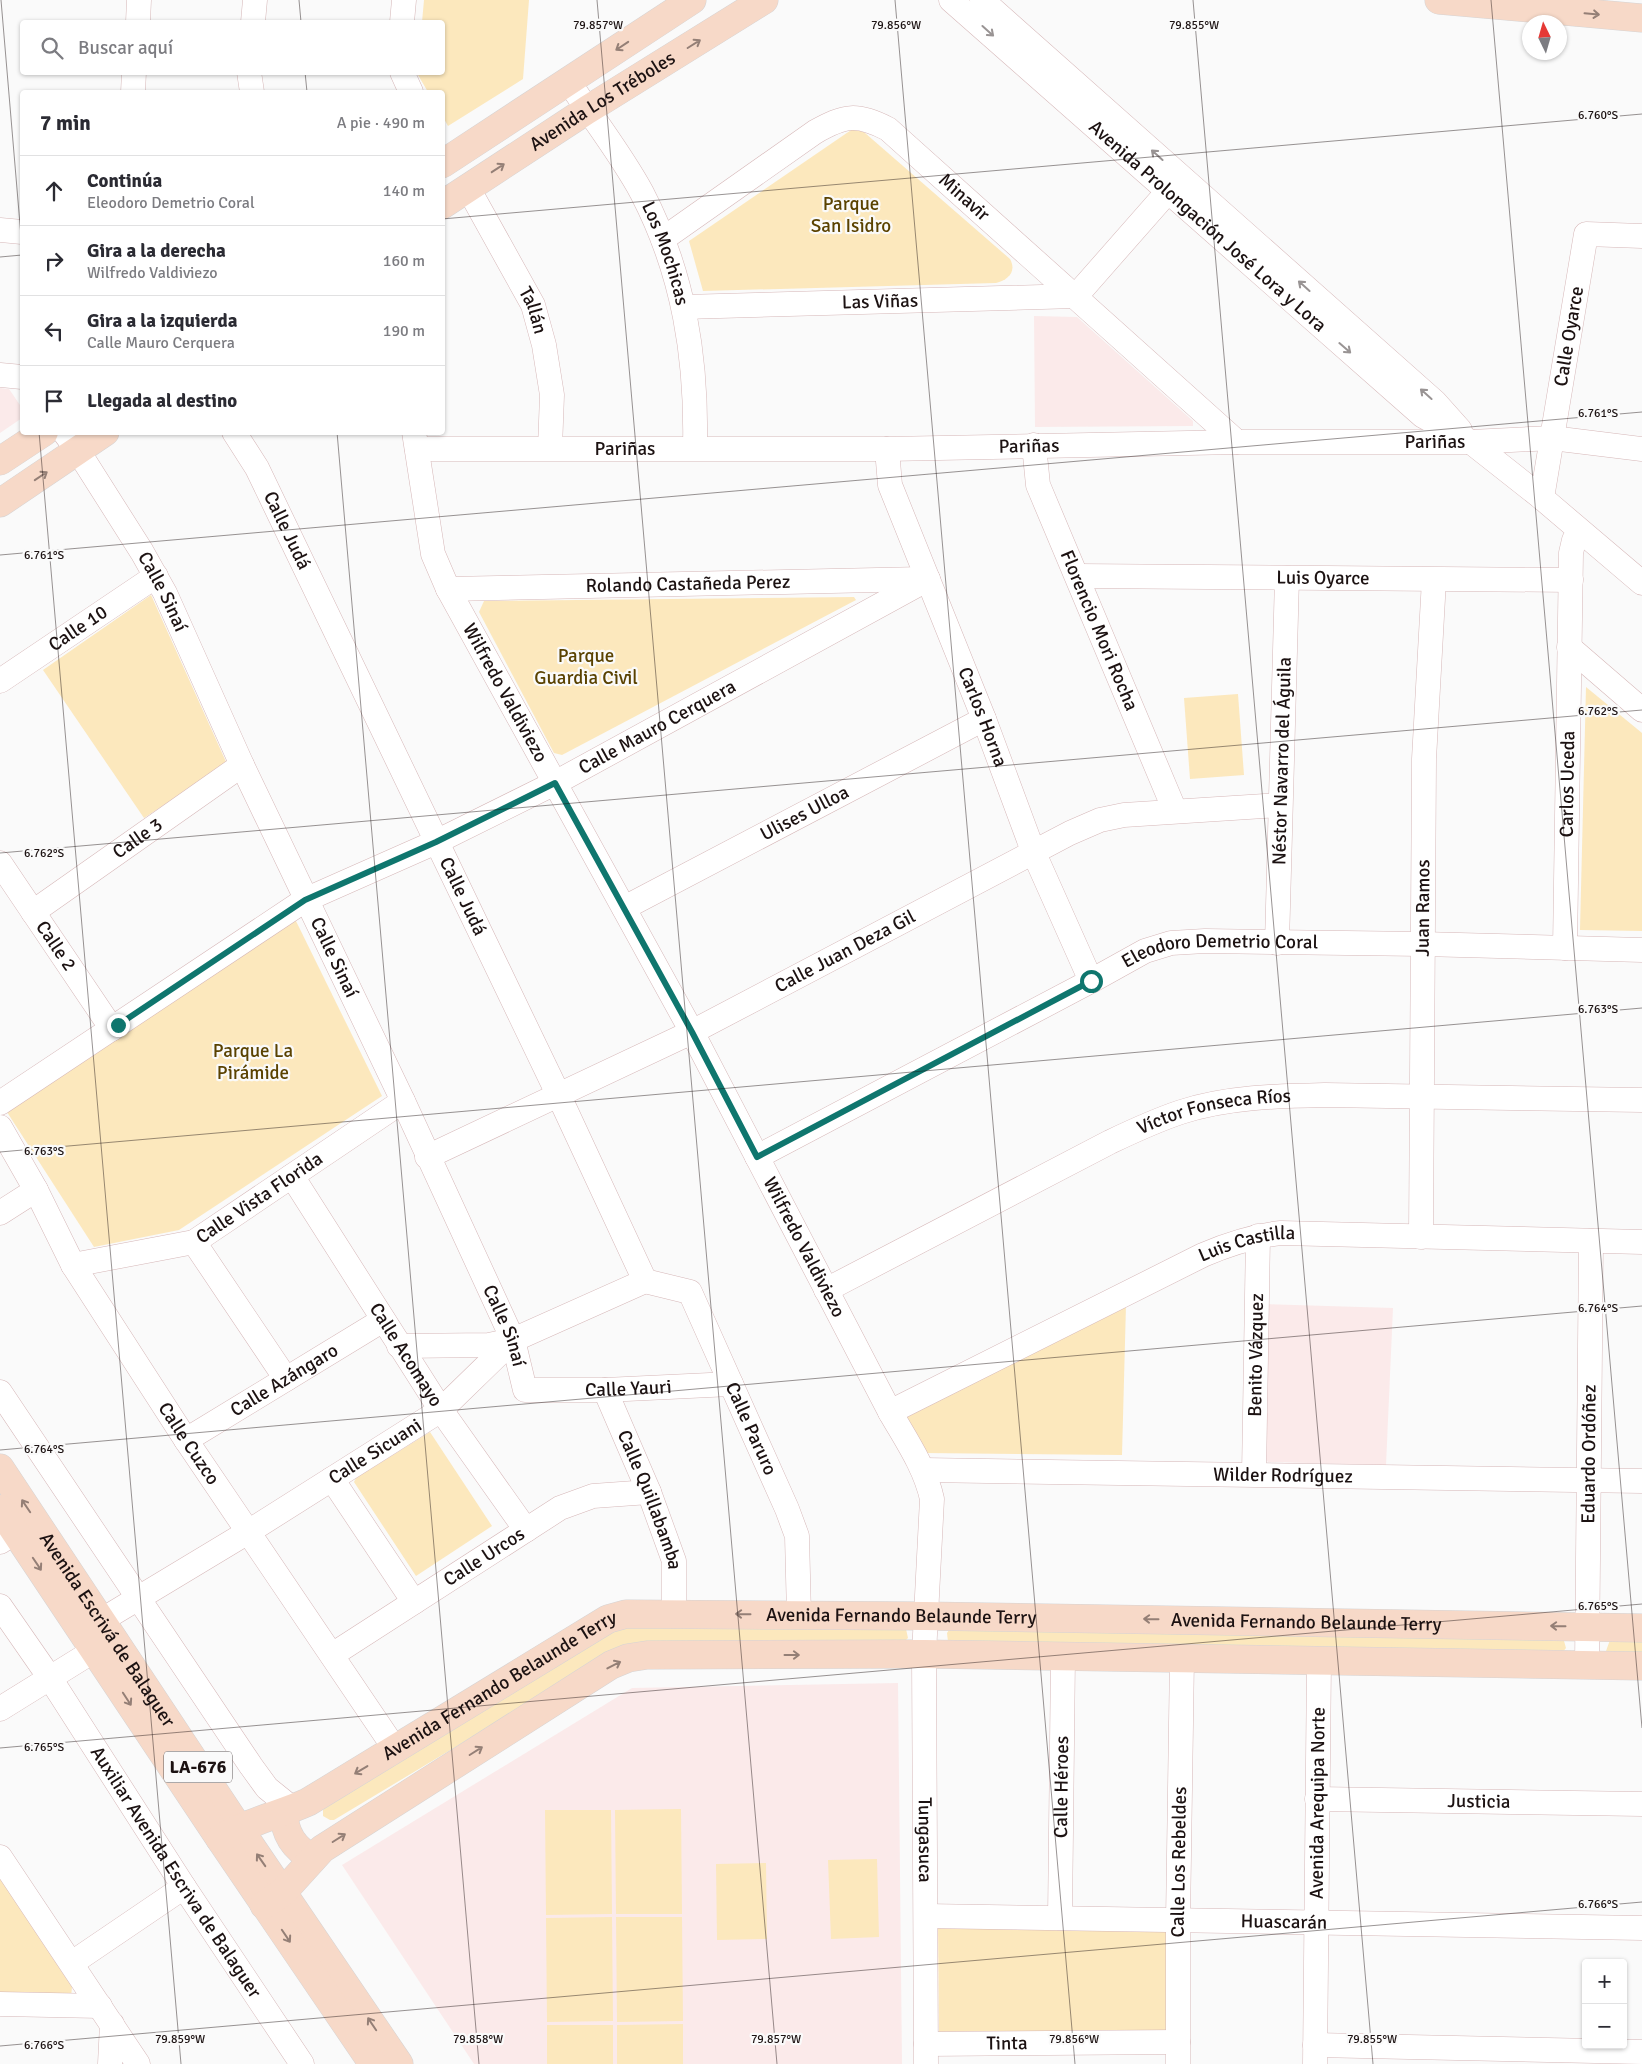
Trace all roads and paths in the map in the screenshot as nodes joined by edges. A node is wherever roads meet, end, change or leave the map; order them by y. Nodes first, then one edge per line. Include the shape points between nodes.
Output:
1 (139, 0) edge
2 (255, 0) edge
3 (404, 0) edge
4 (692, 0) edge
5 (764, 0) edge
6 (951, 0) edge
7 (982, 0) edge
8 (1454, 0) edge
9 (1642, 18) edge
10 (138, 20) edge
11 (253, 20) edge
12 (402, 20) edge
13 (134, 75) edge
14 (249, 75) edge
15 (403, 75) edge
16 (568, 82) junction
17 (133, 90) edge
18 (252, 90) edge
19 (410, 90) edge
20 (587, 110) junction
21 (445, 156) edge
22 (1174, 185) junction
23 (468, 188) junction
24 (445, 203) edge
25 (0, 230) edge
26 (20, 232) edge
27 (1642, 236) edge
28 (663, 240) junction
29 (1076, 296) junction
30 (684, 307) junction
31 (0, 375) edge
32 (20, 377) edge
33 (39, 435) edge
34 (95, 435) edge
35 (236, 435) edge
36 (1552, 438) junction
37 (415, 441) edge
38 (71, 442) edge
39 (1237, 442) junction
40 (1471, 442) junction
41 (1034, 446) junction
42 (550, 448) junction
43 (695, 448) junction
44 (887, 448) junction
45 (1642, 449) edge
46 (0, 461) edge
47 (1542, 498) junction
48 (0, 503) edge
49 (1580, 532) junction
50 (156, 576) junction
51 (1077, 576) junction
52 (928, 578) junction
53 (1287, 578) junction
54 (1434, 580) junction
55 (1570, 580) junction
56 (1642, 584) edge
57 (448, 590) junction
58 (1569, 647) junction
59 (0, 681) edge
60 (1642, 710) edge
61 (984, 719) junction
62 (242, 765) junction
63 (555, 783) junction
64 (1280, 805) junction
65 (1175, 812) junction
66 (436, 842) junction
67 (1033, 851) junction
68 (0, 863) edge
69 (305, 900) junction
70 (624, 908) junction
71 (33, 912) junction
72 (1277, 943) junction
73 (1422, 944) junction
74 (1566, 948) junction
75 (1642, 950) edge
76 (1091, 981) junction
77 (112, 1029) junction
78 (692, 1032) junction
79 (559, 1096) junction
80 (1421, 1096) junction
81 (1642, 1100) edge
82 (404, 1101) junction
83 (0, 1103) edge
84 (0, 1127) edge
85 (427, 1156) junction
86 (757, 1157) junction
87 (292, 1176) junction
88 (36, 1190) junction
89 (0, 1213) edge
90 (1258, 1236) junction
91 (1421, 1236) junction
92 (1591, 1241) junction
93 (194, 1242) junction
94 (1642, 1242) edge
95 (73, 1265) junction
96 (644, 1281) junction
97 (826, 1290) junction
98 (383, 1320) junction
99 (513, 1340) junction
100 (399, 1346) junction
101 (286, 1379) junction
102 (731, 1384) junction
103 (525, 1390) joint
104 (605, 1390) junction
105 (0, 1392) edge
106 (441, 1410) junction
107 (890, 1412) junction
108 (186, 1440) junction
109 (0, 1468) edge
110 (924, 1470) junction
111 (1254, 1474) junction
112 (332, 1479) junction
113 (1588, 1481) junction
114 (1642, 1481) edge
115 (649, 1492) junction
116 (0, 1509) edge
117 (526, 1530) junction
118 (248, 1532) junction
119 (8, 1537) edge
120 (139, 1598) junction
121 (414, 1602) junction
122 (0, 1606) edge
123 (674, 1613) junction
124 (799, 1615) junction
125 (925, 1616) junction
126 (102, 1620) junction
127 (1587, 1627) junction
128 (1642, 1628) edge
129 (95, 1650) junction
130 (924, 1654) junction
131 (332, 1655) junction
132 (1063, 1657) junction
133 (1182, 1658) junction
134 (1319, 1661) junction
135 (1587, 1665) junction
136 (1642, 1666) edge
137 (50, 1678) junction
138 (0, 1710) edge
139 (395, 1749) junction
140 (1317, 1799) junction
141 (1642, 1804) edge
142 (288, 1810) junction
143 (229, 1833) junction
144 (0, 1857) edge
145 (313, 1858) junction
146 (184, 1887) junction
147 (274, 1898) junction
148 (926, 1916) junction
149 (1060, 1918) junction
150 (1178, 1920) junction
151 (1316, 1922) junction
152 (1642, 1928) edge
153 (72, 1963) junction
154 (0, 2004) edge
155 (106, 2015) junction
156 (1642, 2052) edge
157 (1178, 2053) edge
158 (926, 2054) edge
159 (1315, 2055) edge
160 (110, 2064) edge
161 (138, 2064) edge
162 (302, 2064) edge
163 (373, 2064) edge
164 (399, 2064) edge

1 - 10 street
2 - 11 street
3 - 12 street
4 -> 16 main road, Avenida Los Tréboles
20 -> 5 main road, Avenida Los Tréboles
6 -> 22 street, Avenida Prolongación José Lora y Lora
22 -> 7 street, Avenida Prolongación José Lora y Lora
8 -> 9 main road
13 - 17 street
14 - 18 street
15 - 19 street
16 - 20 street, Los Mochicas
16 - 21 main road, Avenida Los Tréboles
23 -> 20 main road, Avenida Los Tréboles
20 - 28 street, Los Mochicas via 617,151
22 - 29 street
22 - 40 street, Avenida Prolongación José Lora y Lora via 1423,416
23 - 24 main road, Avenida Los Tréboles
23 - 42 street, Tallán via 533,305 544,345 552,395
25 - 26 street
27 - 36 street, Calle Oyarce via 1586,234
28 - 29 street, Minavir via 815,132 833,122 857,117 888,128
28 - 30 street, Los Mochicas
29 - 30 street, Las Viñas
29 - 39 street, Minavir
30 - 43 street, Los Mochicas via 696,401
31 - 32 street
33 - 46 main road
34 - 38 main road
35 - 66 street, Calle Judá via 257,468
36 - 40 street, Pariñas
36 - 45 street, Pariñas
36 - 47 street, Calle Oyarce
37 - 42 street, Pariñas
37 - 57 street, Wilfredo Valdiviezo via 433,554
48 -> 38 main road
38 - 50 street, Calle Sinaí
39 - 40 street, Pariñas
39 - 41 street, Pariñas
40 - 47 street, Avenida Prolongación José Lora y Lora
41 - 44 street, Pariñas
41 - 51 street, Florencio Mori Rocha via 1038,484
42 - 43 street, Pariñas
43 - 44 street, Pariñas
44 - 52 street, Carlos Horna via 890,485
47 - 49 street, Avenida Prolongación José Lora y Lora
49 - 55 street, Carlos Uceda via 1571,553
49 - 56 street, Avenida Prolongación José Lora y Lora
50 - 59 street, Calle 10
50 - 62 street, Calle Sinaí
51 - 53 street, Luis Oyarce
51 - 65 street, Florencio Mori Rocha
52 - 57 street, Rolando Castañeda Perez
52 - 61 street, Carlos Horna
52 - 63 street, Calle Mauro Cerquera
53 - 54 street, Luis Oyarce
53 - 64 street, Néstor Navarro del Águila
54 - 55 street, Luis Oyarce
54 - 73 street, Juan Ramos via 1424,759
55 - 58 street, Carlos Uceda
57 - 63 street, Wilfredo Valdiviezo
58 - 60 street
58 - 74 street, Carlos Uceda
61 - 67 street, Carlos Horna
61 - 70 street, Ulises Ulloa
62 - 69 street, Calle Sinaí
62 - 71 street, Calle 3
63 - 66 street, Calle Mauro Cerquera
63 - 70 street, Wilfredo Valdiviezo
64 - 65 street, Calle Juan Deza Gil
64 - 72 street, Néstor Navarro del Águila
65 - 67 street, Calle Juan Deza Gil via 1100,820
66 - 69 street, Calle Mauro Cerquera
66 - 79 street, Calle Judá
67 - 76 street, Carlos Horna
67 - 78 street, Calle Juan Deza Gil
68 - 71 street, Calle 2
69 - 77 street, Calle Mauro Cerquera
69 - 82 street, Calle Sinaí
70 - 78 street, Wilfredo Valdiviezo
71 - 77 street, Calle 2
72 - 73 street, Eleodoro Demetrio Coral
72 - 76 street, Eleodoro Demetrio Coral via 1171,943 1145,951
73 - 74 street, Eleodoro Demetrio Coral
73 - 80 street, Juan Ramos
74 - 75 street, Eleodoro Demetrio Coral
76 - 86 street, Eleodoro Demetrio Coral
77 - 83 street, Calle Mauro Cerquera
78 - 79 street, Calle Juan Deza Gil
78 - 86 street, Wilfredo Valdiviezo
79 - 85 street, Calle Juan Deza Gil
79 - 96 street, Calle Judá
80 - 81 street, Víctor Fonseca Ríos
80 - 91 street, Juan Ramos
80 - 97 street, Víctor Fonseca Ríos via 1273,1096 1182,1112 1110,1142
82 - 85 street, Calle Sinaí
82 - 87 street, Calle Vista Florida
84 - 88 street, Calle Cuzco
85 - 99 street, Calle Sinaí
86 - 97 street, Wilfredo Valdiviezo
87 - 93 street, Calle Vista Florida
87 - 98 street, Calle Acomayo
88 - 89 street
88 - 95 street, Calle Cuzco
90 - 91 street, Luis Castilla via 1281,1233
90 - 107 street, Luis Castilla via 1203,1255
90 - 111 street, Benito Vázquez
91 - 92 street, Luis Castilla
92 - 94 street, Luis Castilla
92 - 113 street, Eduardo Ordóñez
93 - 95 street, Calle Vista Florida
93 - 101 street
95 - 108 street, Calle Cuzco
96 - 99 street, Calle Sicuani
96 - 102 street, Calle Paruro via 690,1292
97 - 107 street, Wilfredo Valdiviezo
98 - 100 street, Calle Acomayo
98 - 101 street, Calle Azángaro
99 - 100 street via 489,1345
99 - 103 street, Calle Sinaí
99 - 106 street, Calle Sicuani
100 - 106 street, Calle Acomayo
101 - 108 street, Calle Azángaro
102 - 104 street, Calle Yauri
102 - 124 street, Calle Paruro via 797,1536
103 - 104 street, Calle Yauri
104 - 115 street, Calle Quillabamba
105 - 120 street
106 - 112 street, Calle Sicuani
106 - 117 street, Calle Acomayo
107 - 110 street, Wilfredo Valdiviezo
108 - 118 street, Calle Cuzco
126 -> 109 main road, Avenida Escrivá de Balaguer / LA-676
110 - 111 street, Wilder Rodríguez
110 - 125 street, Wilfredo Valdiviezo via 932,1499
111 - 113 street, Wilder Rodríguez
112 - 118 street, Calle Sicuani
112 - 121 street
113 - 114 street, Wilder Rodríguez
113 - 127 street, Eduardo Ordóñez
115 - 117 street, Calle Urcos via 593,1496 560,1508
115 - 123 street, Calle Quillabamba via 674,1561
116 - 119 main road, Avenida Escrivá de Balaguer / LA-676
117 - 121 street, Calle Urcos
118 - 120 street, Calle Sicuani
118 - 131 street, Calle Cuzco
119 -> 129 main road, Avenida Escrivá de Balaguer / LA-676
120 - 126 street, Calle Sicuani
120 - 142 street via 261,1781
121 - 131 street, Calle Urcos
122 - 137 street, Auxiliar Avenida Escriva de Balaguer
124 -> 123 main road, Avenida Fernando Belaunde Terry
123 - 139 main road, Avenida Fernando Belaunde Terry via 626,1614 608,1619
124 - 125 main road, Avenida Fernando Belaunde Terry
127 -> 125 main road, Avenida Fernando Belaunde Terry
125 - 130 street, Tungasuca
126 - 143 main road, Avenida Escrivá de Balaguer / LA-676
127 - 128 main road, Avenida Fernando Belaunde Terry
127 - 135 street, Eduardo Ordóñez
129 - 137 street
129 -> 143 main road, Avenida Escrivá de Balaguer / LA-676
130 - 132 main road, Avenida Fernando Belaunde Terry
145 -> 130 main road, Avenida Fernando Belaunde Terry via 372,1817 628,1658 648,1655
130 - 148 street, Tungasuca
131 - 139 street, Calle Cuzco
132 - 133 main road, Avenida Fernando Belaunde Terry
132 - 149 street, Calle Héroes
133 - 134 main road, Avenida Fernando Belaunde Terry
133 - 150 street, Calle Los Rebeldes
134 - 135 main road, Avenida Fernando Belaunde Terry
134 - 140 street, Avenida Arequipa Norte
135 - 136 main road, Avenida Fernando Belaunde Terry
137 - 138 street
137 - 146 street, Auxiliar Avenida Escriva de Balaguer
139 -> 142 main road, Avenida Fernando Belaunde Terry via 308,1802
140 - 141 street, Justicia
140 - 151 street, Avenida Arequipa Norte
142 - 143 main road, Avenida Fernando Belaunde Terry
142 - 145 main road via 284,1822 293,1843
143 - 147 main road, Avenida Escrivá de Balaguer / LA-676
144 - 153 street
145 - 147 main road, Avenida Fernando Belaunde Terry
146 - 153 street
146 - 162 street, Auxiliar Avenida Escriva de Balaguer
147 -> 163 main road, Avenida Escrivá de Balaguer / LA-676
164 -> 147 main road, Avenida Escrivá de Balaguer / LA-676
148 - 149 street, Huascarán
148 - 158 street, Tungasuca
149 - 150 street, Huascarán
150 - 151 street, Huascarán
150 - 157 street, Calle Los Rebeldes
151 - 152 street, Huascarán
151 - 159 street, Avenida Arequipa Norte
153 - 155 street
154 - 155 street
155 - 160 street
155 - 161 street
156 - 159 street
157 - 158 street, Tinta

